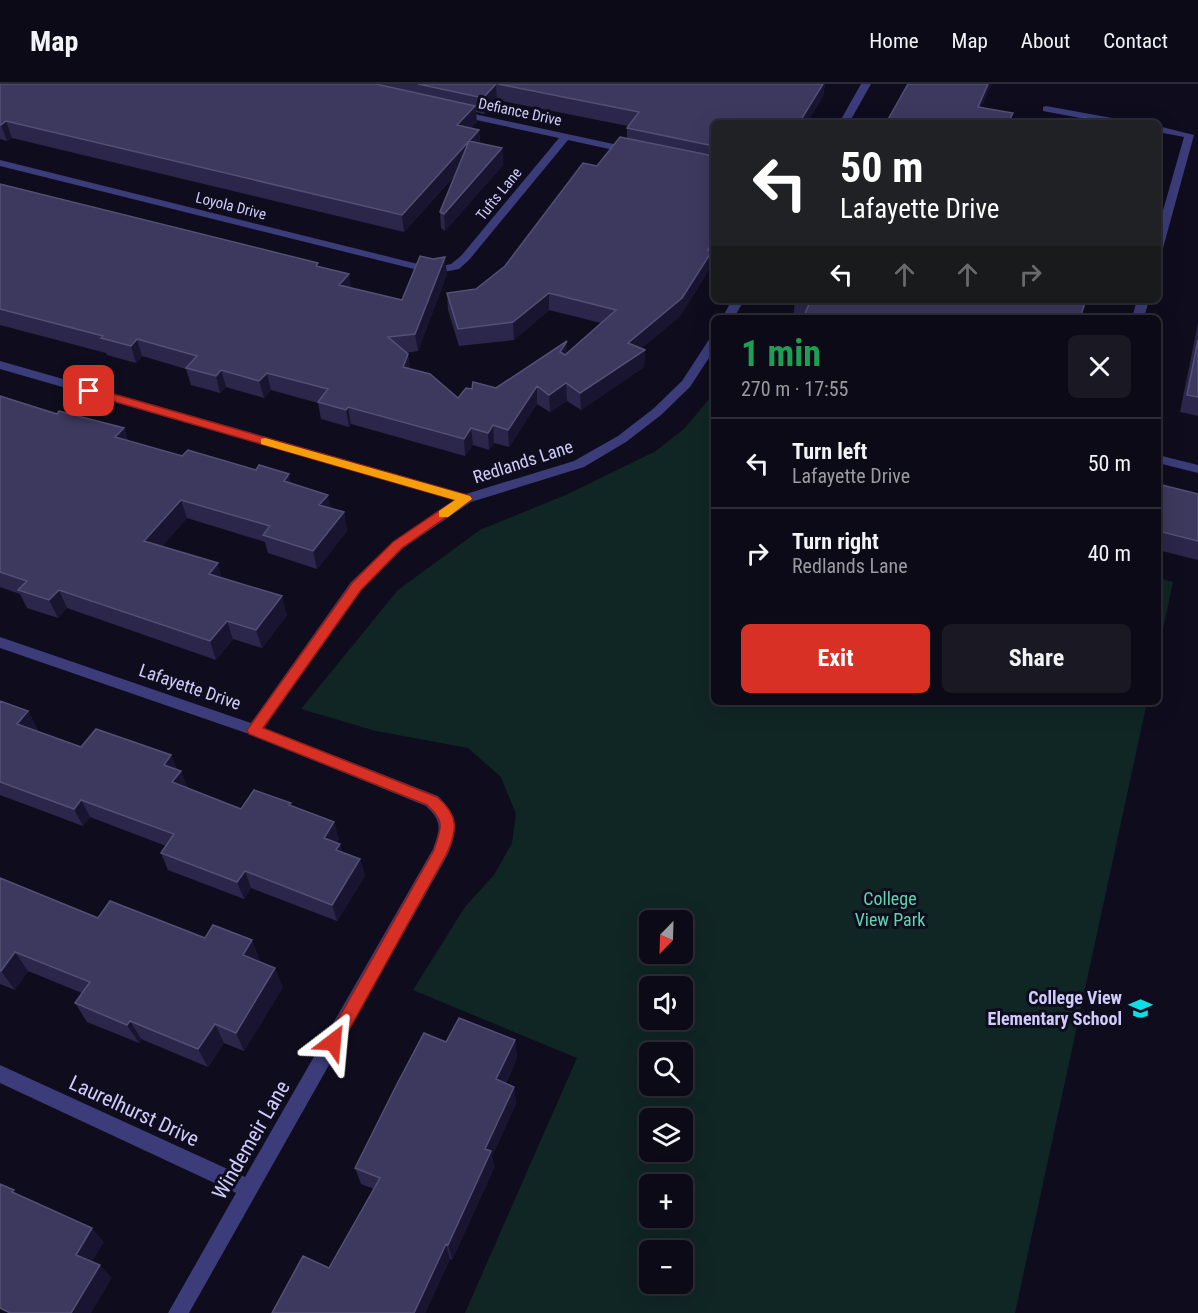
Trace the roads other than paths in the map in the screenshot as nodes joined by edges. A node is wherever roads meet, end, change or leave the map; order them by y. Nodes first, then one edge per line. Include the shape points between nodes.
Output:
1 (866, 84) edge
2 (1046, 109) dead end
3 (448, 112) edge
4 (845, 120) edge
5 (1106, 120) edge
6 (1161, 130) edge
7 (565, 137) junction
8 (645, 154) edge
9 (0, 163) edge
10 (1161, 237) edge
11 (455, 267) joint
12 (711, 348) edge
13 (0, 365) edge
14 (1161, 460) edge
15 (1198, 469) edge
16 (466, 499) junction
17 (0, 642) edge
18 (254, 730) junction
19 (432, 801) joint
20 (0, 1074) edge
21 (249, 1189) junction
22 (178, 1313) edge

1 - 4 street
2 - 5 street
3 - 7 street, Defiance Drive
6 - 10 street via 1189,135
7 - 8 street, Defiance Drive
7 - 11 street, Tufts Lane
9 - 11 street, Loyola Drive via 412,266 434,271
12 - 16 street, Redlands Lane via 686,384 622,439 579,464
13 - 16 street
14 - 15 street
16 - 18 street, Redlands Lane via 398,545 356,586
17 - 18 street, Lafayette Drive
18 - 19 street, Lafayette Drive
19 - 21 street, Windemeir Lane via 445,812 448,827 441,851
20 - 21 street, Laurelhurst Drive
21 - 22 street, Windemeir Lane

